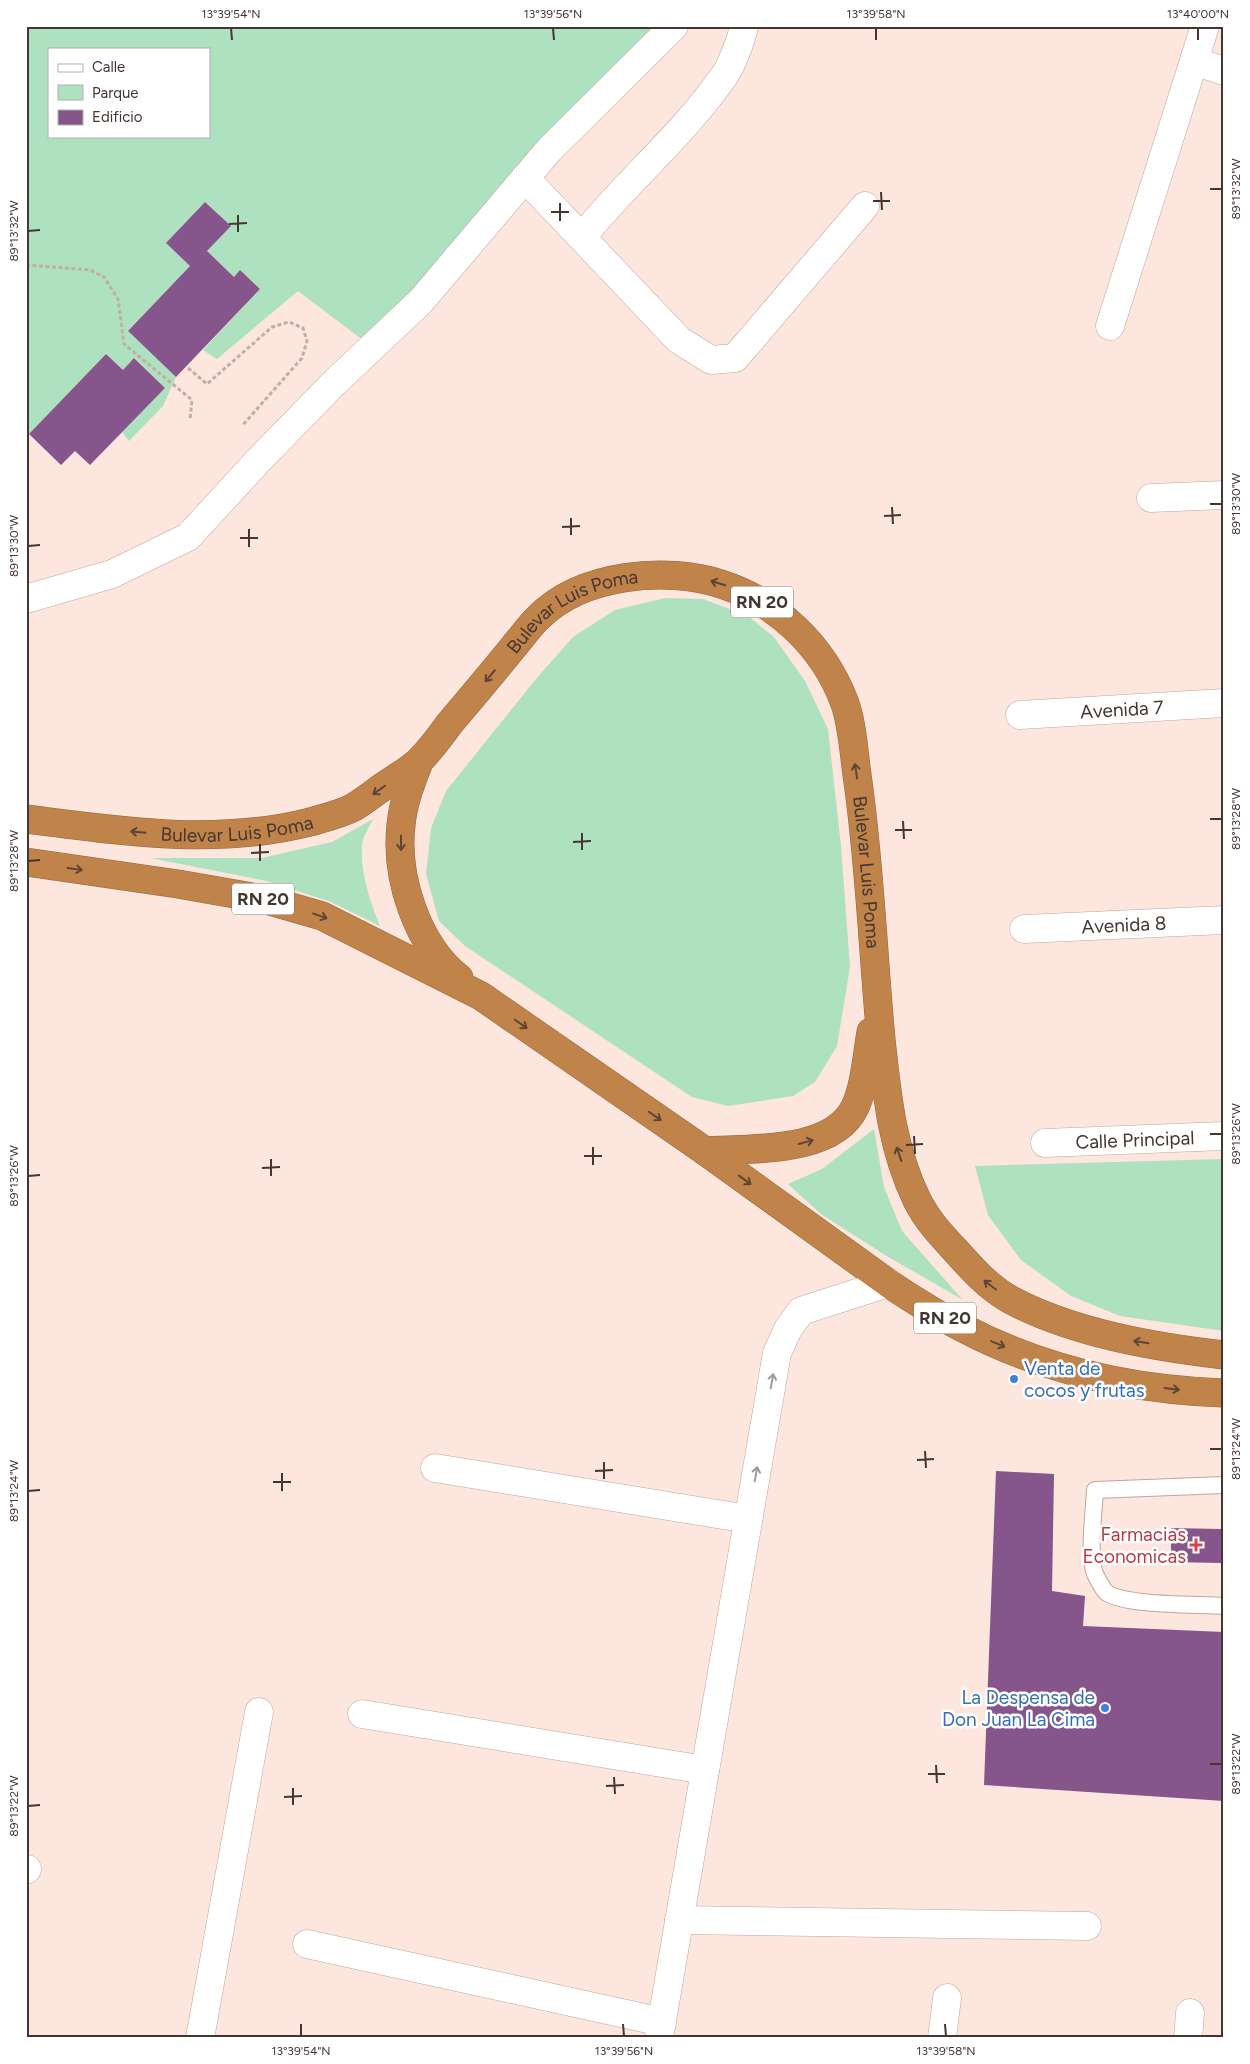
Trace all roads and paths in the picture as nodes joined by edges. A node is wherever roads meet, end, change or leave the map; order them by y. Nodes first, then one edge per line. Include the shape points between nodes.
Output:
1 (674, 26) edge
2 (744, 26) edge
3 (1205, 26) edge
4 (1194, 61) junction
5 (1224, 71) edge
6 (525, 178) junction
7 (865, 206) dead end
8 (582, 237) junction
9 (26, 265) edge
10 (1110, 326) dead end
11 (188, 368) dead end
12 (190, 419) dead end
13 (242, 426) dead end
14 (1224, 495) edge
15 (1151, 498) dead end
16 (26, 599) edge
17 (1224, 702) edge
18 (1020, 715) dead end
19 (419, 762) junction
20 (26, 819) edge
21 (26, 862) edge
22 (1224, 920) edge
23 (1024, 929) dead end
24 (877, 994) junction
25 (481, 996) junction
26 (1224, 1136) edge
27 (1046, 1143) dead end
28 (705, 1152) junction
29 (888, 1283) junction
30 (1224, 1355) edge
31 (1224, 1393) edge
32 (435, 1468) dead end
33 (1224, 1485) edge
34 (748, 1518) junction
35 (1224, 1606) edge
36 (259, 1712) dead end
37 (362, 1714) dead end
38 (705, 1770) junction
39 (680, 1920) junction
40 (1087, 1926) dead end
41 (307, 1944) dead end
42 (947, 1998) dead end
43 (660, 2030) edge
44 (200, 2038) edge
45 (942, 2038) edge

1 - 6 street
2 - 8 street via 726,74
3 - 4 street
4 - 5 street
4 - 10 street
6 - 8 street
6 - 16 street via 421,301 333,384 188,537 112,574
7 - 8 street via 734,358 711,360 679,340
9 - 12 path via 90,270 104,277 118,299 124,344 192,400
11 - 13 path via 207,384 272,327 289,322 303,328 307,342 302,358
14 - 15 street
17 - 18 street, Avenida 7
19 -> 20 highway, Bulevar Luis Poma / RN 20 via 352,808 270,831 170,835
24 -> 19 highway, Bulevar Luis Poma / RN 20 via 866,838 846,705 833,675 818,654 766,604 722,584 664,574 602,582 581,590 540,615
19 -> 25 highway via 407,793 401,825 406,891 417,922 434,950 455,975
21 -> 25 highway, RN 20 via 264,899 322,916
22 - 23 street, Avenida 8
28 -> 24 highway via 794,1145 827,1135 844,1124 856,1106 860,1091
30 -> 24 highway, RN 20 via 1079,1328 1009,1299 979,1277 932,1225 907,1176 888,1110
25 -> 28 highway, RN 20
26 - 27 street, Calle Principal
28 -> 29 highway, RN 20
29 -> 31 highway, RN 20 via 964,1329 1059,1367 1144,1386
34 -> 29 street via 777,1352 788,1329 801,1311
32 - 34 street
33 - 35 lane via 1095,1490 1093,1548 1095,1572 1105,1591 1115,1597 1133,1601
34 - 38 street
36 - 44 street
37 - 38 street
38 - 39 street
39 - 40 street
39 - 43 street
41 - 43 street
42 - 45 street

